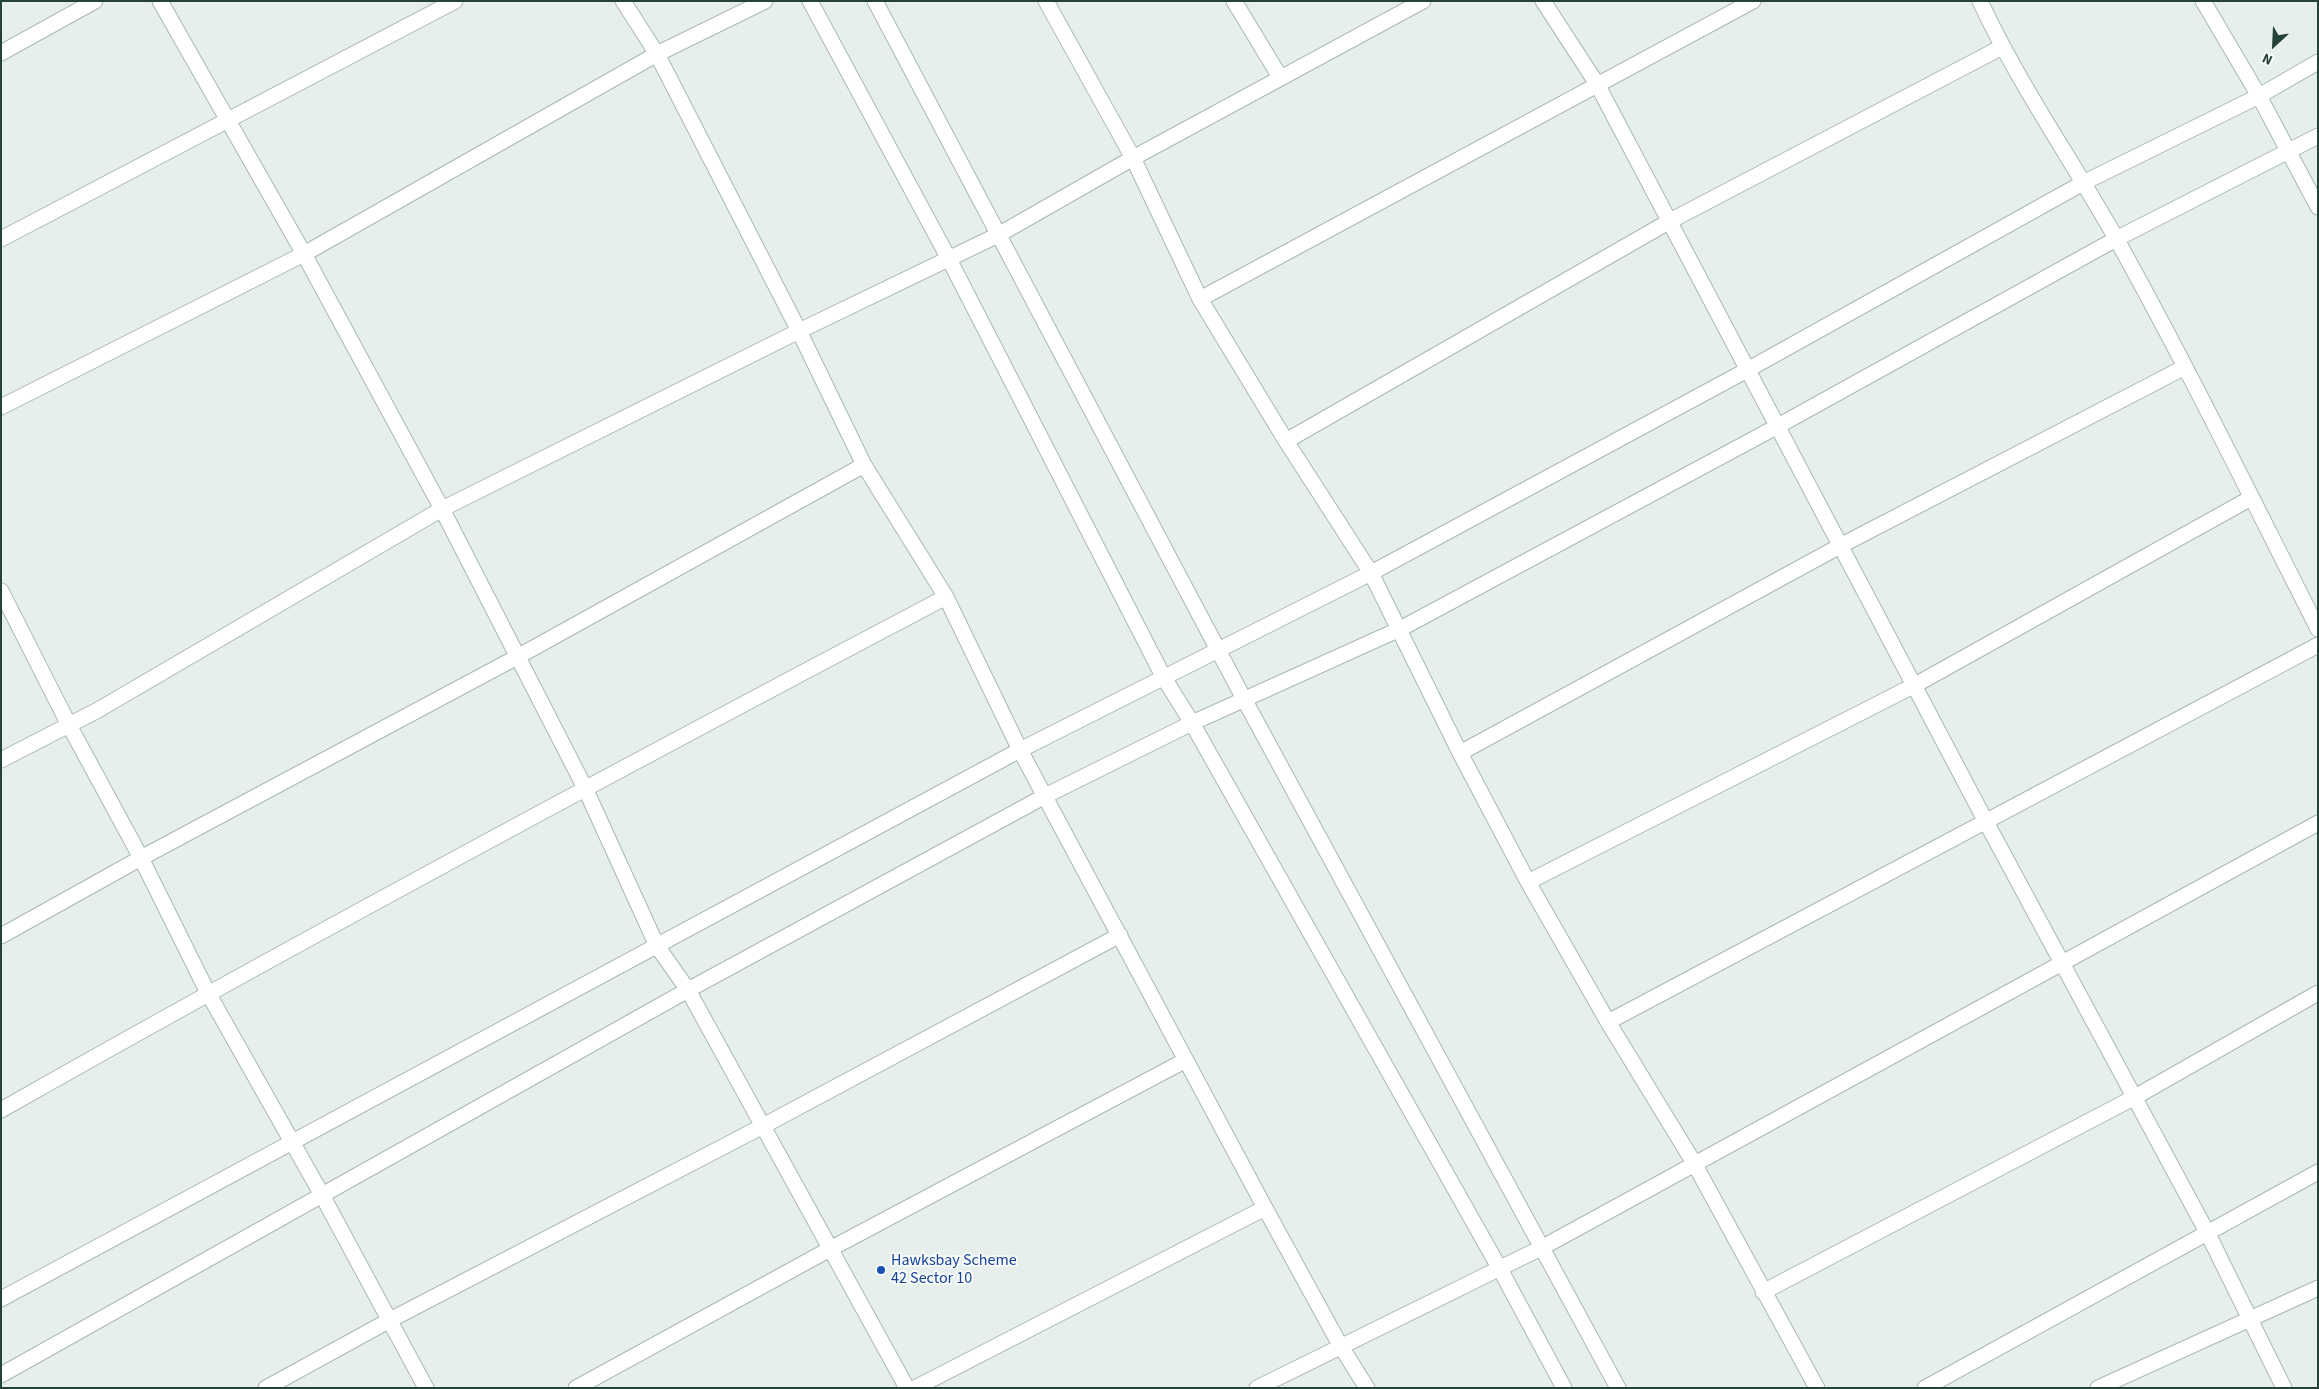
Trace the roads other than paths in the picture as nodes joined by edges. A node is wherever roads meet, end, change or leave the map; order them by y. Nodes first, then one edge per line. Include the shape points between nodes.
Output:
1 (95, 1) edge
2 (160, 1) edge
3 (456, 1) edge
4 (623, 1) edge
5 (765, 1) edge
6 (810, 1) edge
7 (875, 1) edge
8 (1046, 1) edge
9 (1234, 1) edge
10 (1423, 1) edge
11 (1543, 1) edge
12 (1752, 1) edge
13 (1980, 1) edge
14 (2202, 1) edge
15 (2002, 47) junction
16 (1, 53) edge
17 (656, 54) junction
18 (2318, 62) edge
19 (1280, 78) junction
20 (1597, 84) junction
21 (2259, 96) junction
22 (228, 121) junction
23 (2318, 136) edge
24 (2290, 151) junction
25 (1133, 158) junction
26 (2083, 183) junction
27 (2318, 207) edge
28 (1670, 221) junction
29 (998, 235) junction
30 (1, 239) edge
31 (2116, 239) junction
32 (304, 254) junction
33 (949, 258) junction
34 (1200, 299) junction
35 (799, 331) junction
36 (2185, 367) junction
37 (1748, 369) junction
38 (1, 407) edge
39 (1778, 426) junction
40 (1286, 441) junction
41 (864, 465) junction
42 (2251, 498) junction
43 (442, 509) junction
44 (1840, 546) junction
45 (1371, 573) junction
46 (1, 591) edge
47 (946, 597) junction
48 (1400, 629) junction
49 (2318, 629) edge
50 (2318, 645) edge
51 (1218, 650) junction
52 (519, 656) junction
53 (1164, 678) junction
54 (1916, 684) junction
55 (1244, 699) junction
56 (1192, 723) junction
57 (69, 725) junction
58 (1020, 750) junction
59 (1460, 753) junction
60 (1, 760) edge
61 (585, 788) junction
62 (1045, 796) junction
63 (1985, 820) junction
64 (2318, 823) edge
65 (141, 858) junction
66 (1528, 882) junction
67 (1120, 935) junction
68 (1, 936) edge
69 (657, 946) junction
70 (2062, 963) junction
71 (688, 990) junction
72 (208, 993) junction
73 (2318, 993) edge
74 (1608, 1022) junction
75 (1186, 1060) junction
76 (2135, 1097) junction
77 (1, 1110) edge
78 (763, 1126) junction
79 (292, 1142) junction
80 (1694, 1164) junction
81 (2318, 1172) edge
82 (322, 1195) junction
83 (1265, 1208) junction
84 (2208, 1234) junction
85 (1542, 1246) junction
86 (830, 1249) junction
87 (1500, 1268) junction
88 (2318, 1288) edge
89 (1763, 1292) junction
90 (1, 1298) edge
91 (2250, 1318) junction
92 (390, 1320) junction
93 (1340, 1346) junction
94 (1, 1375) edge
95 (266, 1388) edge
96 (426, 1388) edge
97 (576, 1388) edge
98 (907, 1388) edge
99 (915, 1388) edge
100 (1257, 1388) edge
101 (1367, 1388) edge
102 (1564, 1388) edge
103 (1618, 1388) edge
104 (1817, 1388) edge
105 (1925, 1388) edge
106 (2098, 1388) edge
107 (2284, 1388) edge

1 - 16 street
2 - 22 street
3 - 22 street
4 - 17 street
5 - 17 street
6 - 33 street
7 - 29 street
8 - 25 street
9 - 19 street
10 - 19 street
11 - 20 street
12 - 20 street
13 - 15 street
14 - 21 street
15 - 26 street
15 - 28 street
17 - 32 street
17 - 35 street
18 - 21 street
19 - 25 street
20 - 28 street
20 - 34 street
21 - 24 street
21 - 26 street
22 - 30 street
22 - 32 street
23 - 24 street
24 - 27 street
24 - 31 street
25 - 29 street
25 - 34 street
26 - 31 street
26 - 37 street
28 - 37 street
28 - 40 street
29 - 33 street
29 - 51 street
31 - 36 street
31 - 39 street
32 - 38 street
32 - 43 street
33 - 35 street
33 - 53 street
34 - 40 street
35 - 41 street
35 - 43 street
36 - 42 street
36 - 44 street
37 - 39 street
37 - 45 street
39 - 44 street
39 - 48 street
40 - 45 street
41 - 47 street
41 - 52 street
42 - 49 street
42 - 54 street
43 - 52 street
43 - 57 street
44 - 54 street
44 - 59 street
45 - 48 street
45 - 51 street
46 - 57 street
47 - 58 street
47 - 61 street
48 - 55 street
48 - 59 street
50 - 63 street
51 - 53 street
51 - 55 street
52 - 61 street
52 - 65 street
53 - 56 street
53 - 58 street
54 - 63 street
54 - 66 street
55 - 56 street
55 - 85 street
56 - 62 street
56 - 87 street
57 - 60 street
57 - 65 street
58 - 62 street
58 - 69 street
59 - 66 street
61 - 69 street
61 - 72 street
62 - 67 street
62 - 71 street
63 - 70 street
63 - 74 street
64 - 70 street
65 - 68 street
65 - 72 street
66 - 74 street
67 - 75 street
67 - 78 street
69 - 71 street
69 - 79 street
70 - 76 street
70 - 80 street
71 - 78 street
71 - 82 street
72 - 77 street
72 - 79 street
73 - 76 street
74 - 80 street
75 - 83 street
75 - 86 street
76 - 84 street
76 - 89 street
78 - 86 street
78 - 92 street
79 - 82 street
79 - 90 street
80 - 85 street
80 - 89 street
81 - 84 street
82 - 92 street
82 - 94 street
83 - 93 street
83 - 99 street
84 - 91 street
84 - 105 street
85 - 87 street
85 - 103 street
86 - 97 street
86 - 98 street
87 - 93 street
87 - 102 street
88 - 91 street
89 - 104 street
91 - 106 street
91 - 107 street
92 - 95 street
92 - 96 street
93 - 100 street
93 - 101 street

